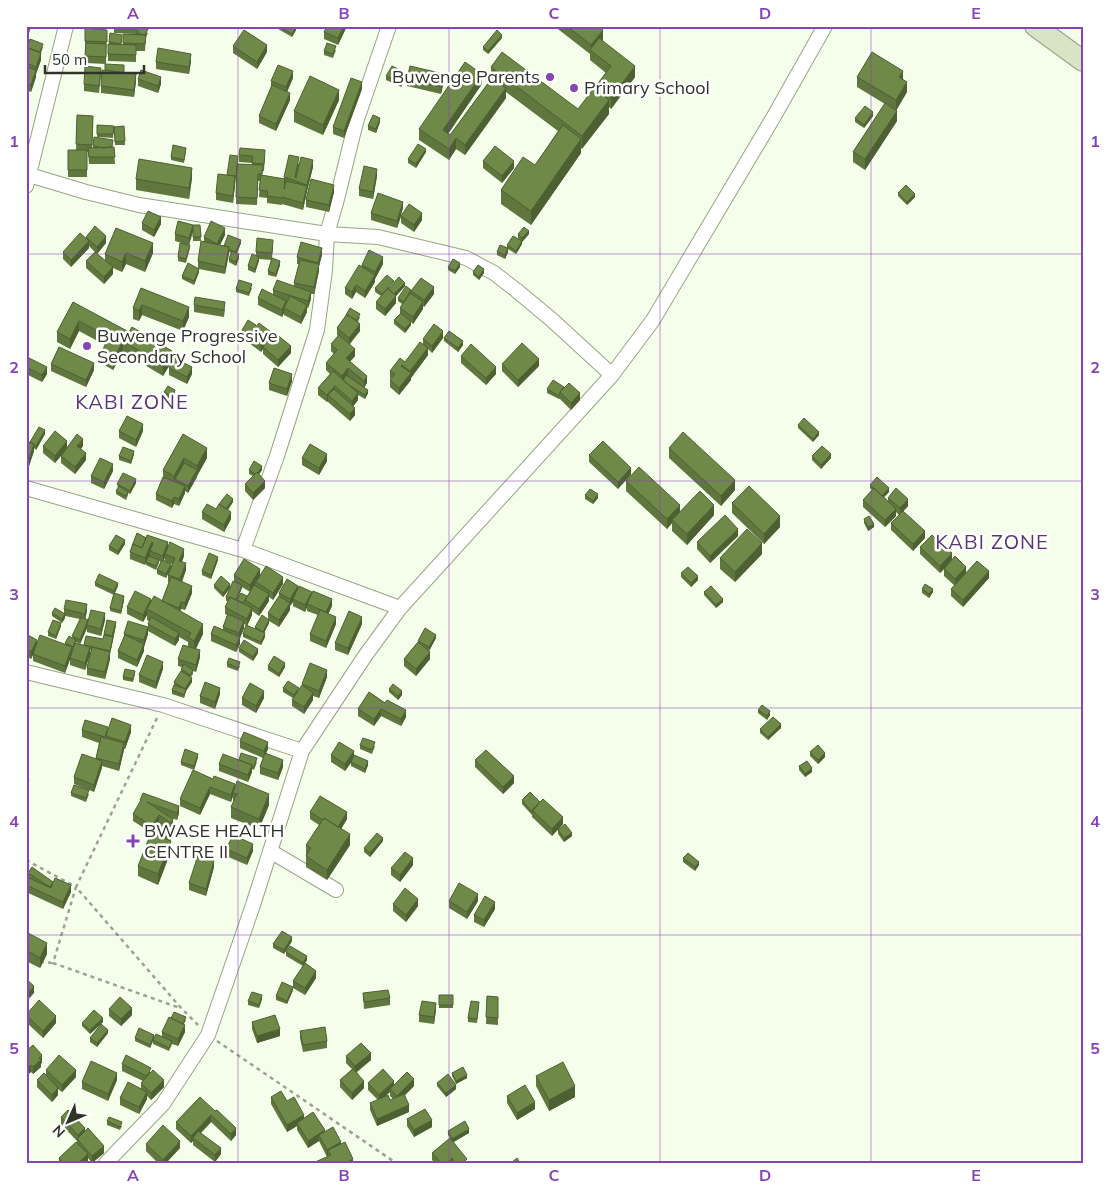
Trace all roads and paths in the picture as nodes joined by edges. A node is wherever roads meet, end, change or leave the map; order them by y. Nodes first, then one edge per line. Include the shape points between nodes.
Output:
1 (66, 26) edge
2 (389, 26) edge
3 (825, 26) edge
4 (1035, 26) edge
5 (1083, 61) edge
6 (27, 178) edge
7 (327, 234) junction
8 (612, 375) junction
9 (26, 488) edge
10 (243, 550) junction
11 (400, 608) junction
12 (26, 672) edge
13 (163, 706) junction
14 (302, 751) junction
15 (270, 851) junction
16 (26, 860) edge
17 (76, 887) junction
18 (336, 890) dead end
19 (35, 962) edge
20 (53, 963) junction
21 (181, 1008) junction
22 (208, 1035) junction
23 (106, 1163) edge
24 (396, 1163) edge

1 - 6 street
2 - 7 street via 356,122
3 - 8 street via 653,320
4 - 5 main road
6 - 7 street via 139,205
7 - 8 street via 378,237 466,258 516,290
7 - 10 street via 317,330
8 - 11 street
9 - 10 street
10 - 11 street
11 - 14 street
12 - 13 street
13 - 14 street
13 - 17 path
14 - 15 street
15 - 18 street
15 - 22 street
16 - 17 path
17 - 20 path
17 - 21 path
19 - 20 path
20 - 21 path
21 - 22 path
22 - 23 street via 163,1104
22 - 24 path

